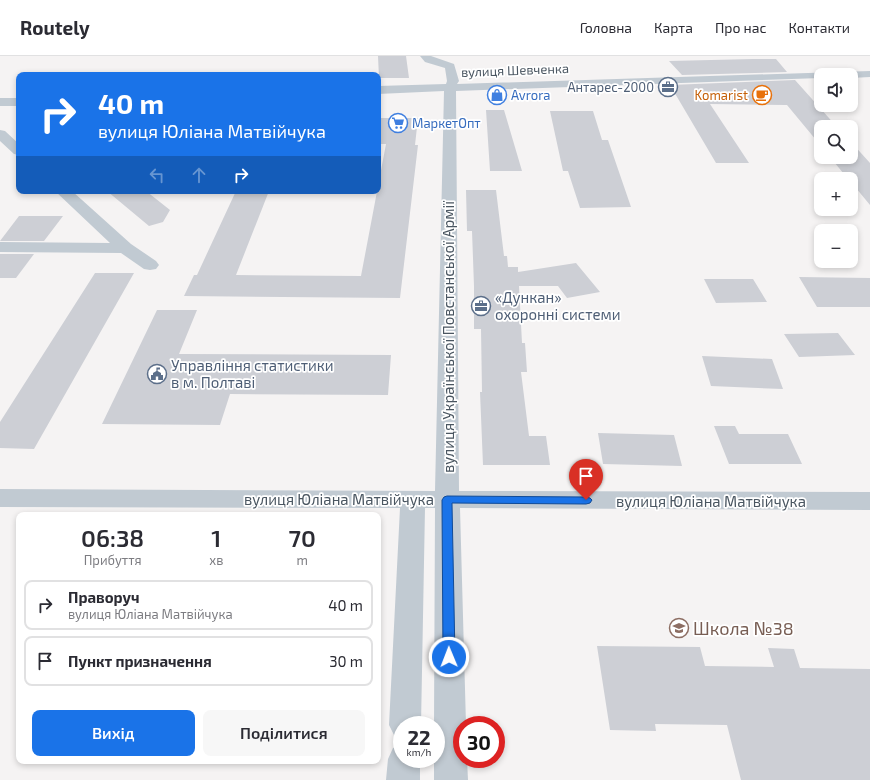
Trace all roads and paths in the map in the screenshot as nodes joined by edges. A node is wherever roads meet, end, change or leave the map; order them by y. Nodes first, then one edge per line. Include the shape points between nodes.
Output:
1 (425, 56) edge
2 (858, 74) edge
3 (870, 74) edge
4 (814, 75) edge
5 (450, 87) junction
6 (381, 90) edge
7 (10, 102) edge
8 (0, 114) edge
9 (0, 134) edge
10 (16, 148) edge
11 (66, 194) edge
12 (0, 247) edge
13 (125, 248) junction
14 (150, 265) dead end
15 (0, 498) edge
16 (413, 499) junction
17 (447, 500) junction
18 (870, 501) edge
19 (405, 716) edge
20 (404, 768) edge
21 (403, 780) edge
22 (450, 780) edge

1 - 5 street, вулиця Української Повстанської Армії via 429,60 450,66 453,81
2 - 3 street
4 - 5 street, вулиця Шевченка
5 - 6 street, вулиця Шевченка
5 - 17 street, вулиця Української Повстанської Армії
7 - 8 street
9 - 10 street
11 - 13 street
12 - 13 street
13 - 14 street
15 - 16 street, вулиця Юліана Матвійчука
16 - 17 street, вулиця Юліана Матвійчука
16 - 19 street
17 - 18 street, вулиця Юліана Матвійчука
17 - 22 street, вулиця Української Повстанської Армії
20 - 21 street

